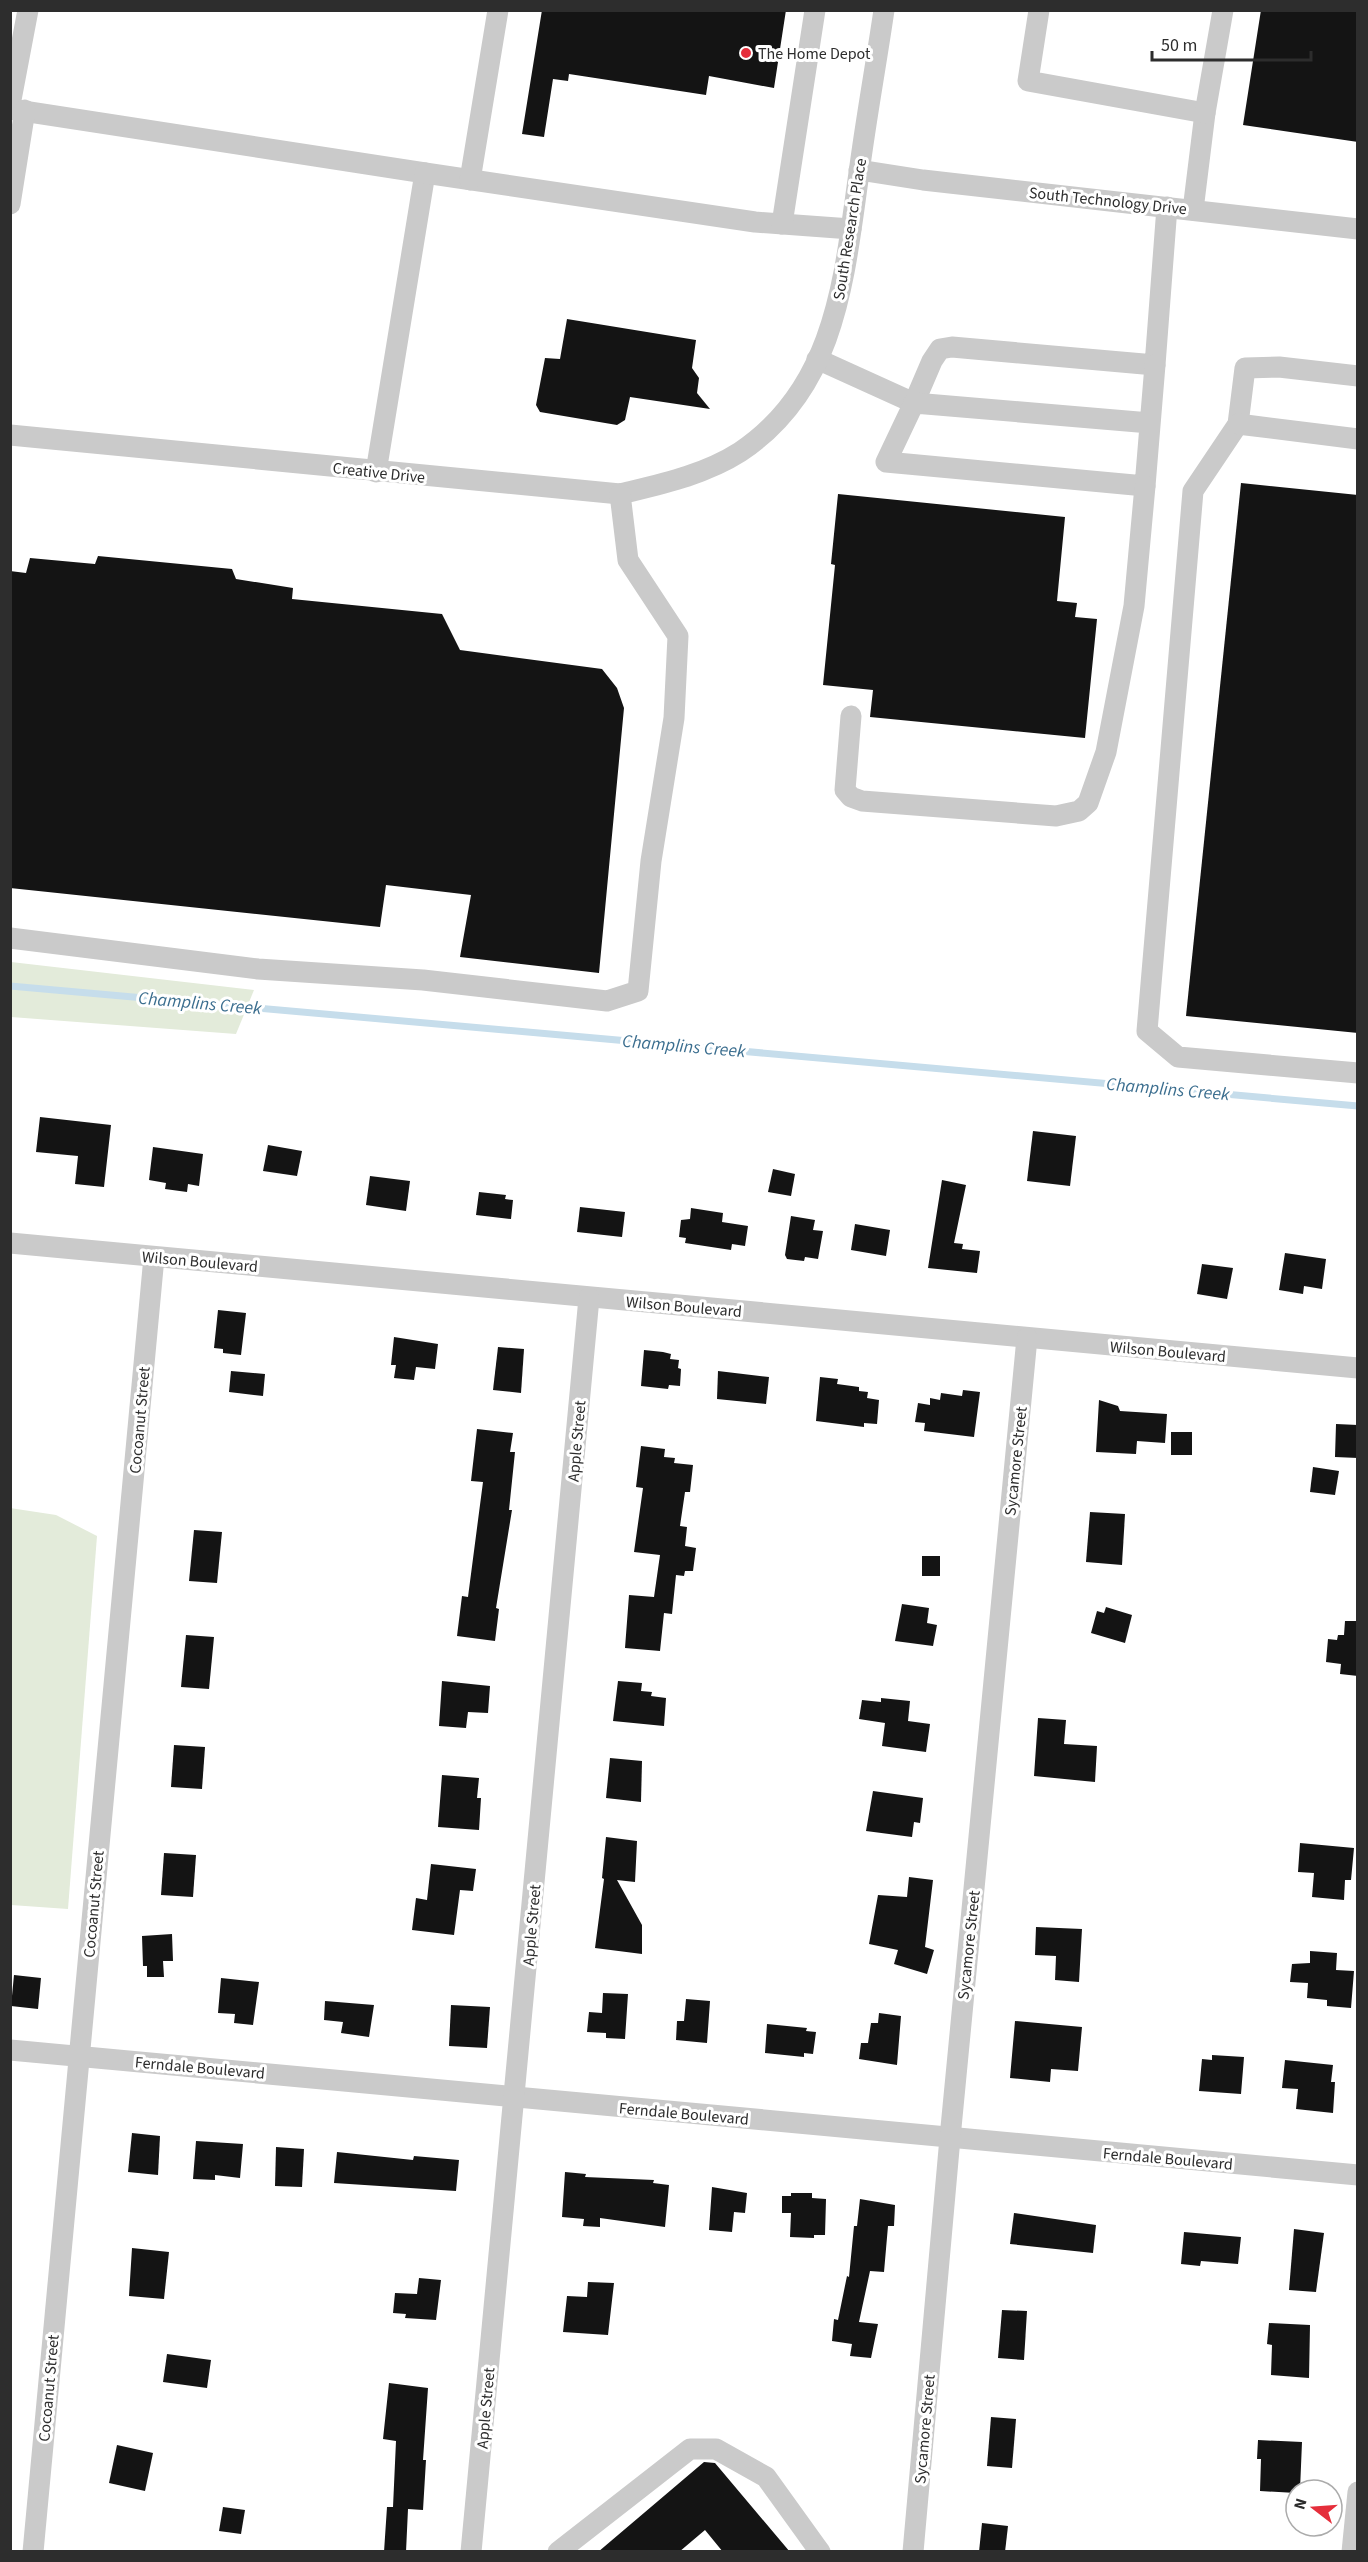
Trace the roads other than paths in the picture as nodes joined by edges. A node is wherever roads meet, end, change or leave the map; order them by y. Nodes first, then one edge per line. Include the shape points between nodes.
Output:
1 (28, 10) edge
2 (498, 10) edge
3 (815, 10) edge
4 (884, 10) edge
5 (1039, 10) edge
6 (1223, 10) edge
7 (15, 108) edge
8 (1205, 113) junction
9 (859, 170) junction
10 (425, 173) junction
11 (470, 180) junction
12 (10, 204) edge
13 (1167, 207) junction
14 (1193, 210) junction
15 (782, 224) junction
16 (851, 229) junction
17 (1358, 229) edge
18 (818, 359) junction
19 (1155, 365) junction
20 (1358, 376) edge
21 (914, 403) junction
22 (1150, 423) junction
23 (1239, 424) junction
24 (10, 435) edge
25 (1358, 439) edge
26 (739, 452) joint
27 (376, 472) junction
28 (1145, 486) junction
29 (620, 495) junction
30 (851, 716) dead end
31 (10, 938) edge
32 (1358, 1073) edge
33 (10, 1243) edge
34 (154, 1257) junction
35 (590, 1298) junction
36 (1027, 1338) junction
37 (1358, 1368) edge
38 (10, 2050) edge
39 (79, 2056) junction
40 (514, 2097) junction
41 (950, 2138) junction
42 (1358, 2175) edge
43 (1358, 2492) edge
44 (33, 2552) edge
45 (471, 2552) edge
46 (558, 2552) edge
47 (820, 2552) edge
48 (914, 2552) edge
49 (1352, 2552) edge

1 - 7 street
2 - 11 street
3 - 15 street
4 - 9 street, South Research Place
5 - 8 street via 1028,81
6 - 8 street
7 - 10 street
7 - 12 street
8 - 14 street
9 - 13 street, South Technology Drive
9 - 16 street, South Research Place
10 - 11 street
10 - 27 street
11 - 15 street
13 - 14 street, South Technology Drive
13 - 19 street
14 - 17 street, South Technology Drive
15 - 16 street
16 - 18 street, South Research Place via 841,292 830,335
18 - 21 street
18 - 26 street, South Research Place via 802,389 775,423
19 - 21 street via 952,347 940,349
19 - 22 street
20 - 23 street via 1279,367 1245,368
21 - 22 street
21 - 28 street via 886,462
22 - 28 street
23 - 25 street
23 - 32 street via 1193,491 1147,1030 1178,1057
24 - 27 street, Creative Drive
26 - 29 street, Creative Drive via 685,478
27 - 29 street, Creative Drive
28 - 30 street via 1126,656 1106,752 1088,802 1078,811 1056,816 851,797 845,790
29 - 31 street via 628,560 678,636 674,718 651,861 638,991 607,1002 423,980 258,969
33 - 34 street, Wilson Boulevard
34 - 35 street, Wilson Boulevard
34 - 39 street, Cocoanut Street
35 - 36 street, Wilson Boulevard
35 - 40 street, Apple Street
36 - 37 street, Wilson Boulevard
36 - 41 street, Sycamore Street
38 - 39 street, Ferndale Boulevard
39 - 40 street, Ferndale Boulevard
39 - 44 street, Cocoanut Street
40 - 41 street, Ferndale Boulevard
40 - 45 street, Apple Street
41 - 42 street, Ferndale Boulevard
41 - 48 street, Sycamore Street
43 - 49 street
46 - 47 street via 690,2449 716,2449 766,2477

